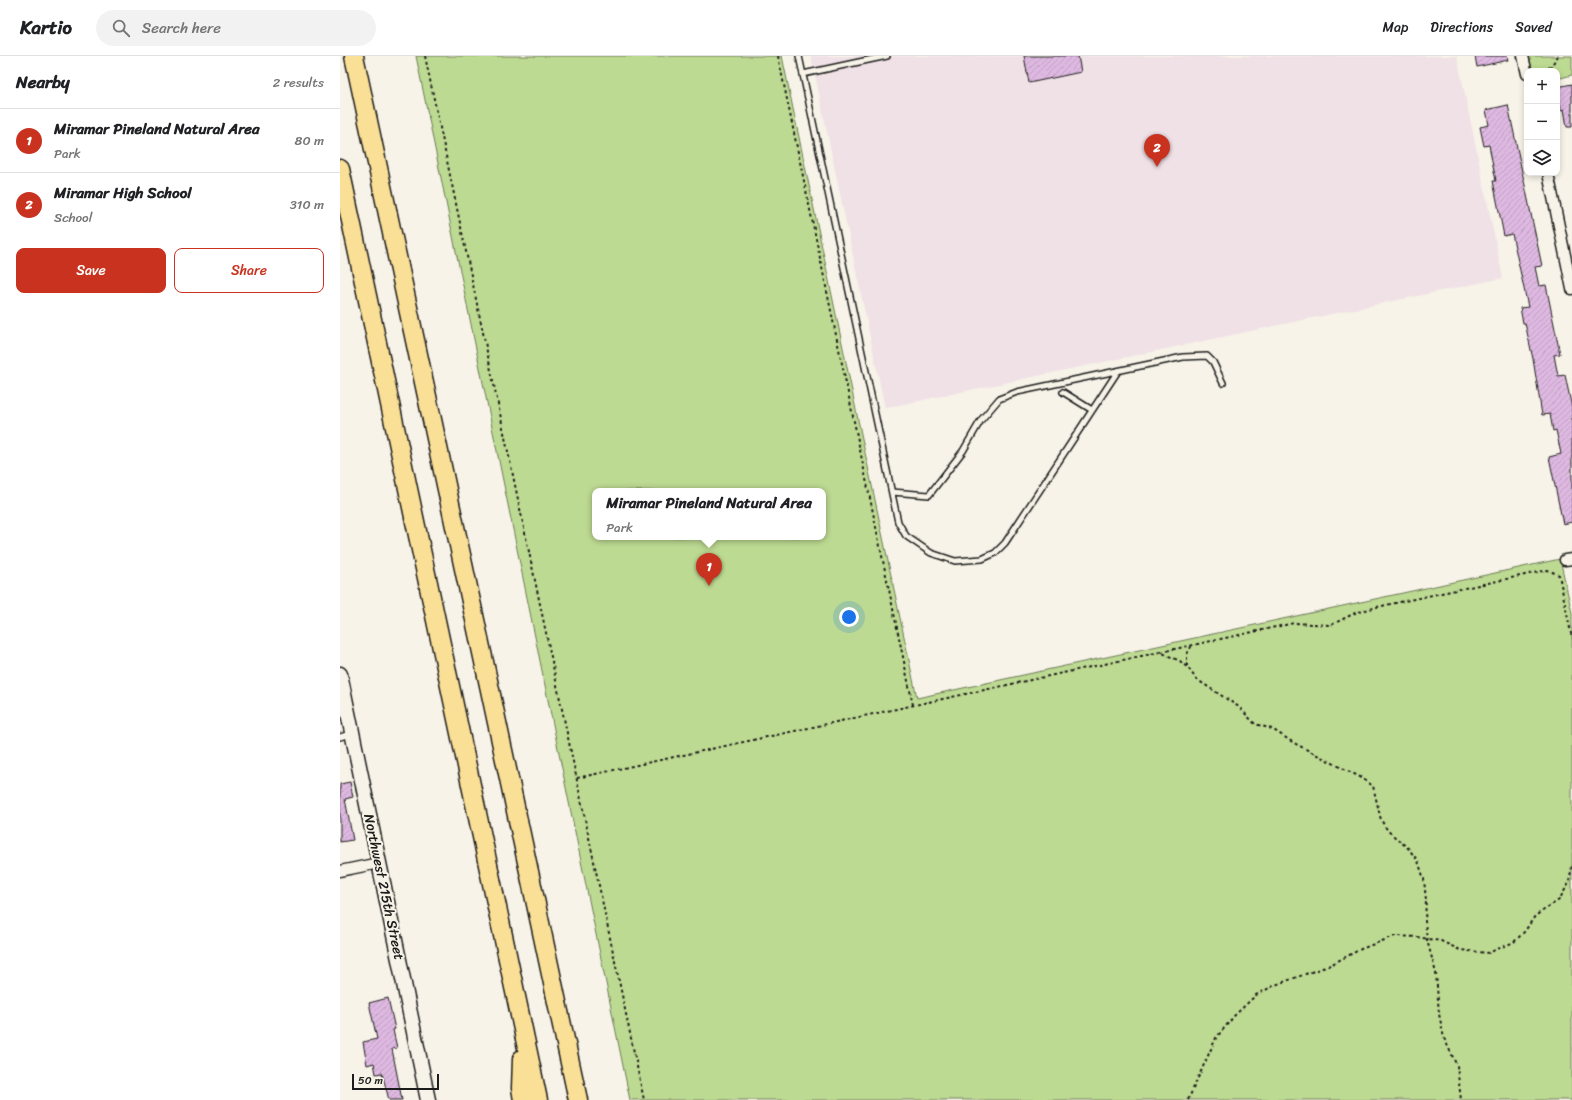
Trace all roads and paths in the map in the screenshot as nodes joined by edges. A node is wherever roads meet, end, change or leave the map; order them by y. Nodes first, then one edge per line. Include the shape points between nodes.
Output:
1 (354, 56) edge
2 (425, 56) edge
3 (778, 56) edge
4 (799, 56) edge
5 (887, 56) edge
6 (1523, 56) edge
7 (1558, 56) edge
8 (1526, 68) edge
9 (1548, 68) edge
10 (803, 74) junction
11 (340, 169) edge
12 (1549, 176) edge
13 (1572, 289) edge
14 (1118, 371) junction
15 (1223, 383) dead end
16 (1063, 392) dead end
17 (1092, 410) junction
18 (892, 492) junction
19 (1572, 638) edge
20 (1192, 645) junction
21 (1160, 652) junction
22 (1187, 667) junction
23 (340, 674) edge
24 (913, 705) junction
25 (346, 736) edge
26 (577, 778) junction
27 (379, 863) junction
28 (1572, 865) edge
29 (340, 871) edge
30 (1427, 938) junction
31 (522, 1028) junction
32 (428, 1100) edge
33 (523, 1100) edge
34 (538, 1100) edge
35 (578, 1100) edge
36 (644, 1100) edge
37 (1188, 1100) edge
38 (1460, 1100) edge

1 - 35 highway
2 - 26 path
3 - 24 path
4 - 10 lane
5 - 10 lane
6 - 8 street
7 - 9 path
10 - 18 lane
11 - 31 highway
12 - 13 street
14 - 15 lane via 1183,357 1207,356 1214,362
14 - 17 lane
14 - 18 lane via 1017,392 998,399 930,495
16 - 17 lane
17 - 18 lane via 1005,543 995,553 982,559 955,562 931,553 906,536 898,522
19 - 20 path via 1559,574 1548,570 1377,606 1331,625 1294,623
20 - 21 path
20 - 22 path via 1187,654
21 - 22 path
21 - 24 path
22 - 30 path via 1196,679 1239,707 1255,724 1272,729 1374,786 1381,820 1388,831 1408,848 1418,861 1424,879 1424,921
23 - 25 street, Northwest 215th Street
24 - 26 path
25 - 27 street, Northwest 215th Street
26 - 36 path
27 - 29 street
27 - 32 street, Northwest 215th Street
28 - 30 path via 1569,883 1559,900 1535,916 1514,942 1488,953 1460,950 1442,941
30 - 37 path via 1395,936 1256,995 1216,1038
30 - 38 path via 1436,973 1439,1014 1444,1038 1457,1066
31 - 33 highway
31 - 34 highway

